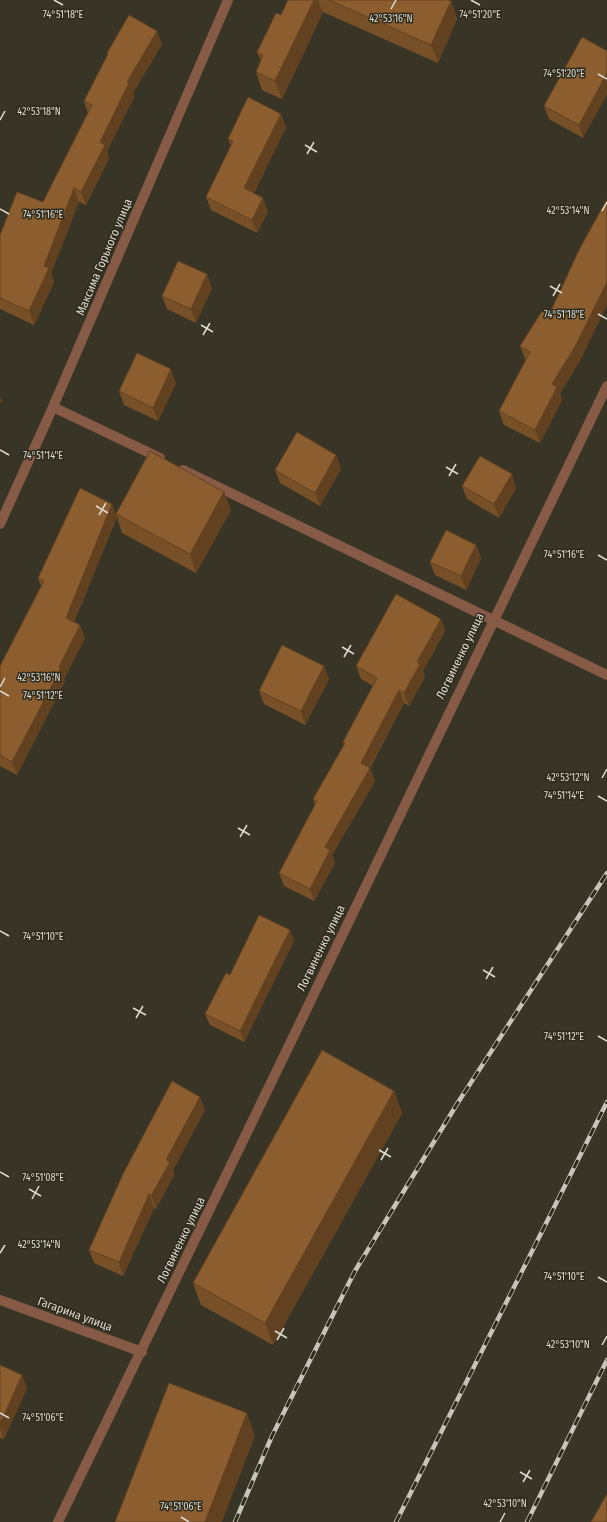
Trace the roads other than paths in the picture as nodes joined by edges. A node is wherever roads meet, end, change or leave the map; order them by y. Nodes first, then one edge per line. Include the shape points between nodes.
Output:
1 (228, 0) edge
2 (607, 386) edge
3 (53, 407) junction
4 (0, 524) edge
5 (493, 619) junction
6 (607, 675) edge
7 (0, 1300) edge
8 (142, 1352) junction
9 (58, 1522) edge

1 - 3 street, Максима Горького улица
2 - 5 street, Логвиненко улица
3 - 4 street, Максима Горького улица
3 - 5 street
5 - 6 street
5 - 8 street, Логвиненко улица
7 - 8 street, Гагарина улица
8 - 9 street, Логвиненко улица

